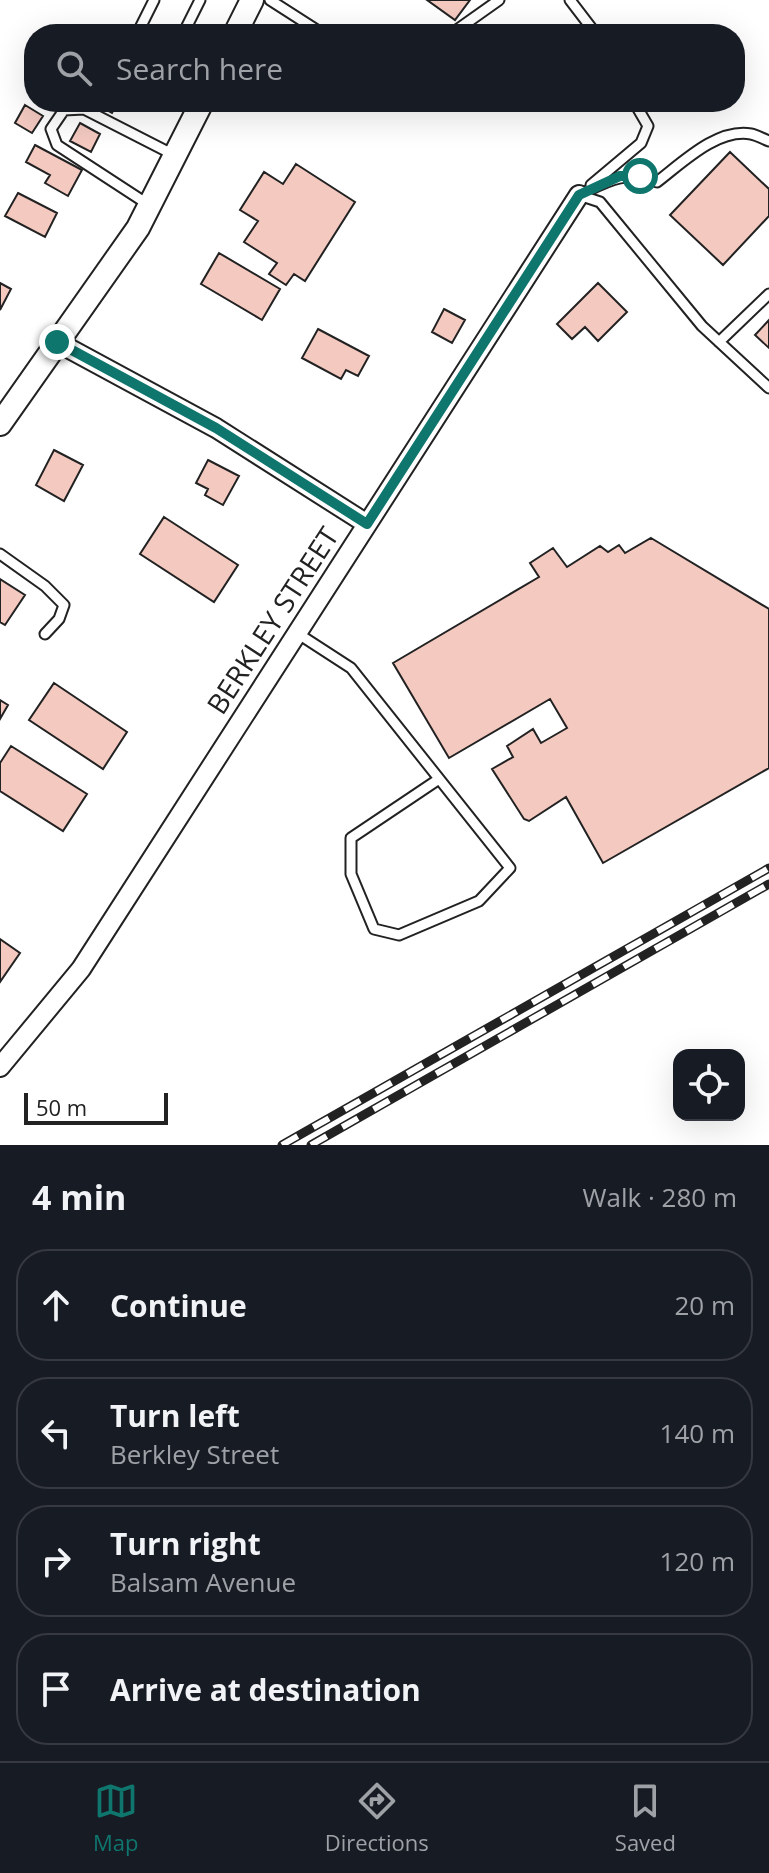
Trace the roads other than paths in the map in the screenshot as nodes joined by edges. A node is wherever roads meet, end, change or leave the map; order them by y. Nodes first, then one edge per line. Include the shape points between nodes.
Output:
1 (154, 0) edge
2 (200, 0) edge
3 (252, 0) edge
4 (270, 0) edge
5 (499, 0) edge
6 (570, 0) edge
7 (142, 24) edge
8 (188, 24) edge
9 (240, 24) edge
10 (307, 24) edge
11 (465, 24) edge
12 (588, 24) edge
13 (63, 112) edge
14 (90, 112) edge
15 (197, 112) edge
16 (640, 112) edge
17 (769, 141) edge
18 (176, 156) junction
19 (579, 195) junction
20 (150, 205) junction
21 (769, 294) edge
22 (57, 342) junction
23 (719, 342) junction
24 (769, 388) edge
25 (0, 424) edge
26 (367, 524) junction
27 (0, 554) edge
28 (297, 633) junction
29 (45, 634) dead end
30 (439, 779) junction
31 (0, 1067) edge

1 - 7 lane
2 - 8 lane
3 - 9 street
4 - 10 lane
5 - 11 lane
6 - 12 lane
13 - 20 lane via 51,129 57,145
14 - 18 lane
15 - 18 street
16 - 19 lane via 648,126 641,143
17 - 19 lane via 731,135 707,145 657,182 620,176
18 - 20 street
19 - 23 lane via 600,202
19 - 26 street, BERKLEY STREET
20 - 22 street
21 - 23 lane
22 - 25 street
22 - 26 street via 216,428
23 - 24 lane
26 - 28 street, BERKLEY STREET
27 - 29 lane via 64,605
28 - 30 lane via 351,668
28 - 31 street, BERKLEY STREET via 81,969
30 - 30 lane via 510,868 479,901 399,935 374,929 351,874 351,838

